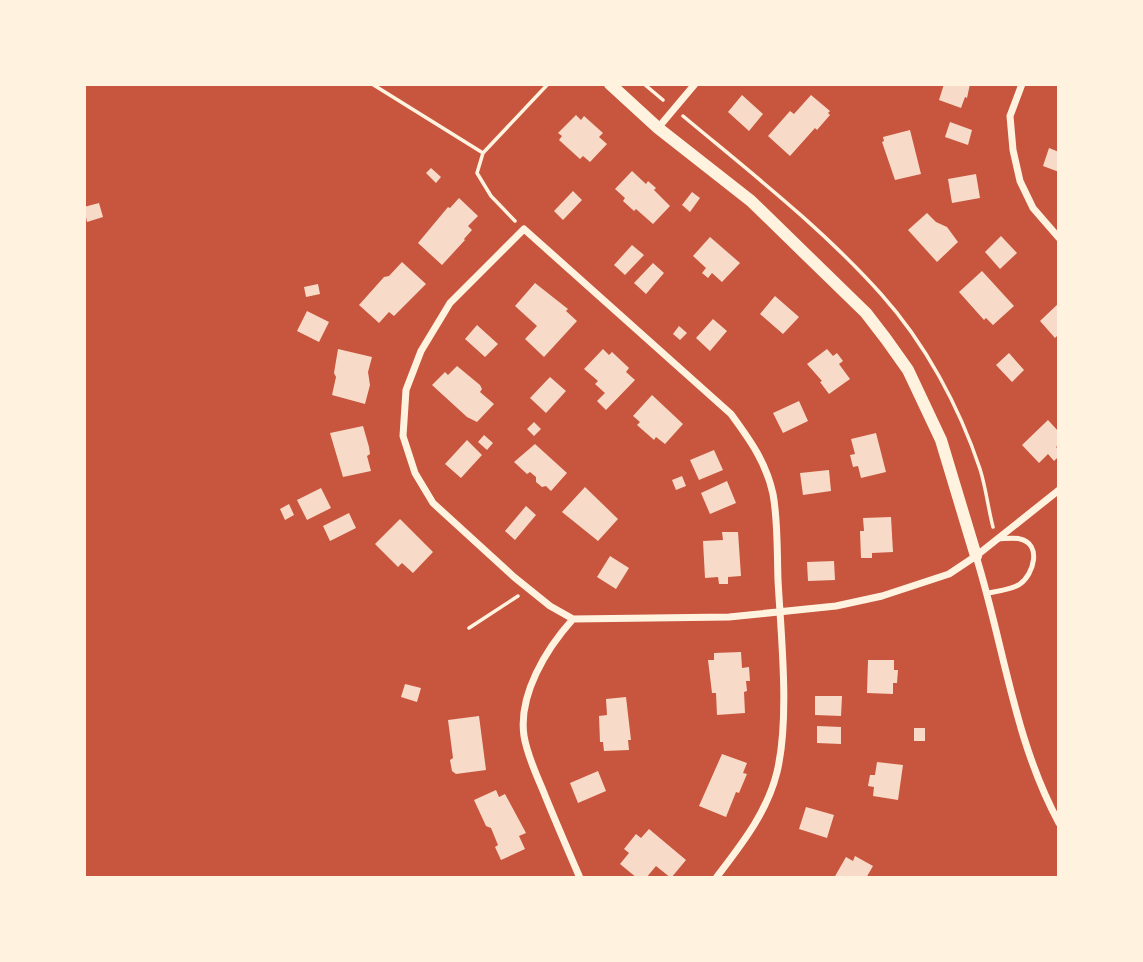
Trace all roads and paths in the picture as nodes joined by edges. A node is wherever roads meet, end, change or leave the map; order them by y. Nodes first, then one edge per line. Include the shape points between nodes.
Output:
1 (372, 84) edge
2 (548, 84) edge
3 (610, 84) edge
4 (695, 84) edge
5 (1022, 84) edge
6 (658, 128) junction
7 (483, 153) junction
8 (524, 229) junction
9 (1059, 238) edge
10 (1059, 489) edge
11 (995, 539) junction
12 (976, 556) junction
13 (529, 589) junction
14 (988, 593) junction
15 (780, 610) junction
16 (573, 619) junction
17 (468, 628) dead end
18 (1059, 823) edge
19 (580, 878) edge
20 (716, 878) edge

1 - 7 path
2 - 7 path
3 - 6 street
4 - 6 street
5 - 9 street via 1010,116 1020,181 1033,208
6 - 12 street via 751,201 866,313 886,339 908,370 941,440
7 - 8 path via 477,173 491,196
8 - 13 street via 450,303 421,351 406,390 402,436 415,473 433,503
8 - 15 street via 731,414 757,449 773,495
10 - 11 street
11 - 12 street
11 - 14 lane via 1020,538 1029,544 1034,564 1019,584
12 - 14 street
12 - 15 street via 949,574 882,596 836,606
13 - 16 street
13 - 17 path
14 - 18 street via 1028,754
15 - 16 street via 729,617
15 - 20 street via 782,714 777,771 760,816
16 - 19 street via 535,678 524,713 524,736

